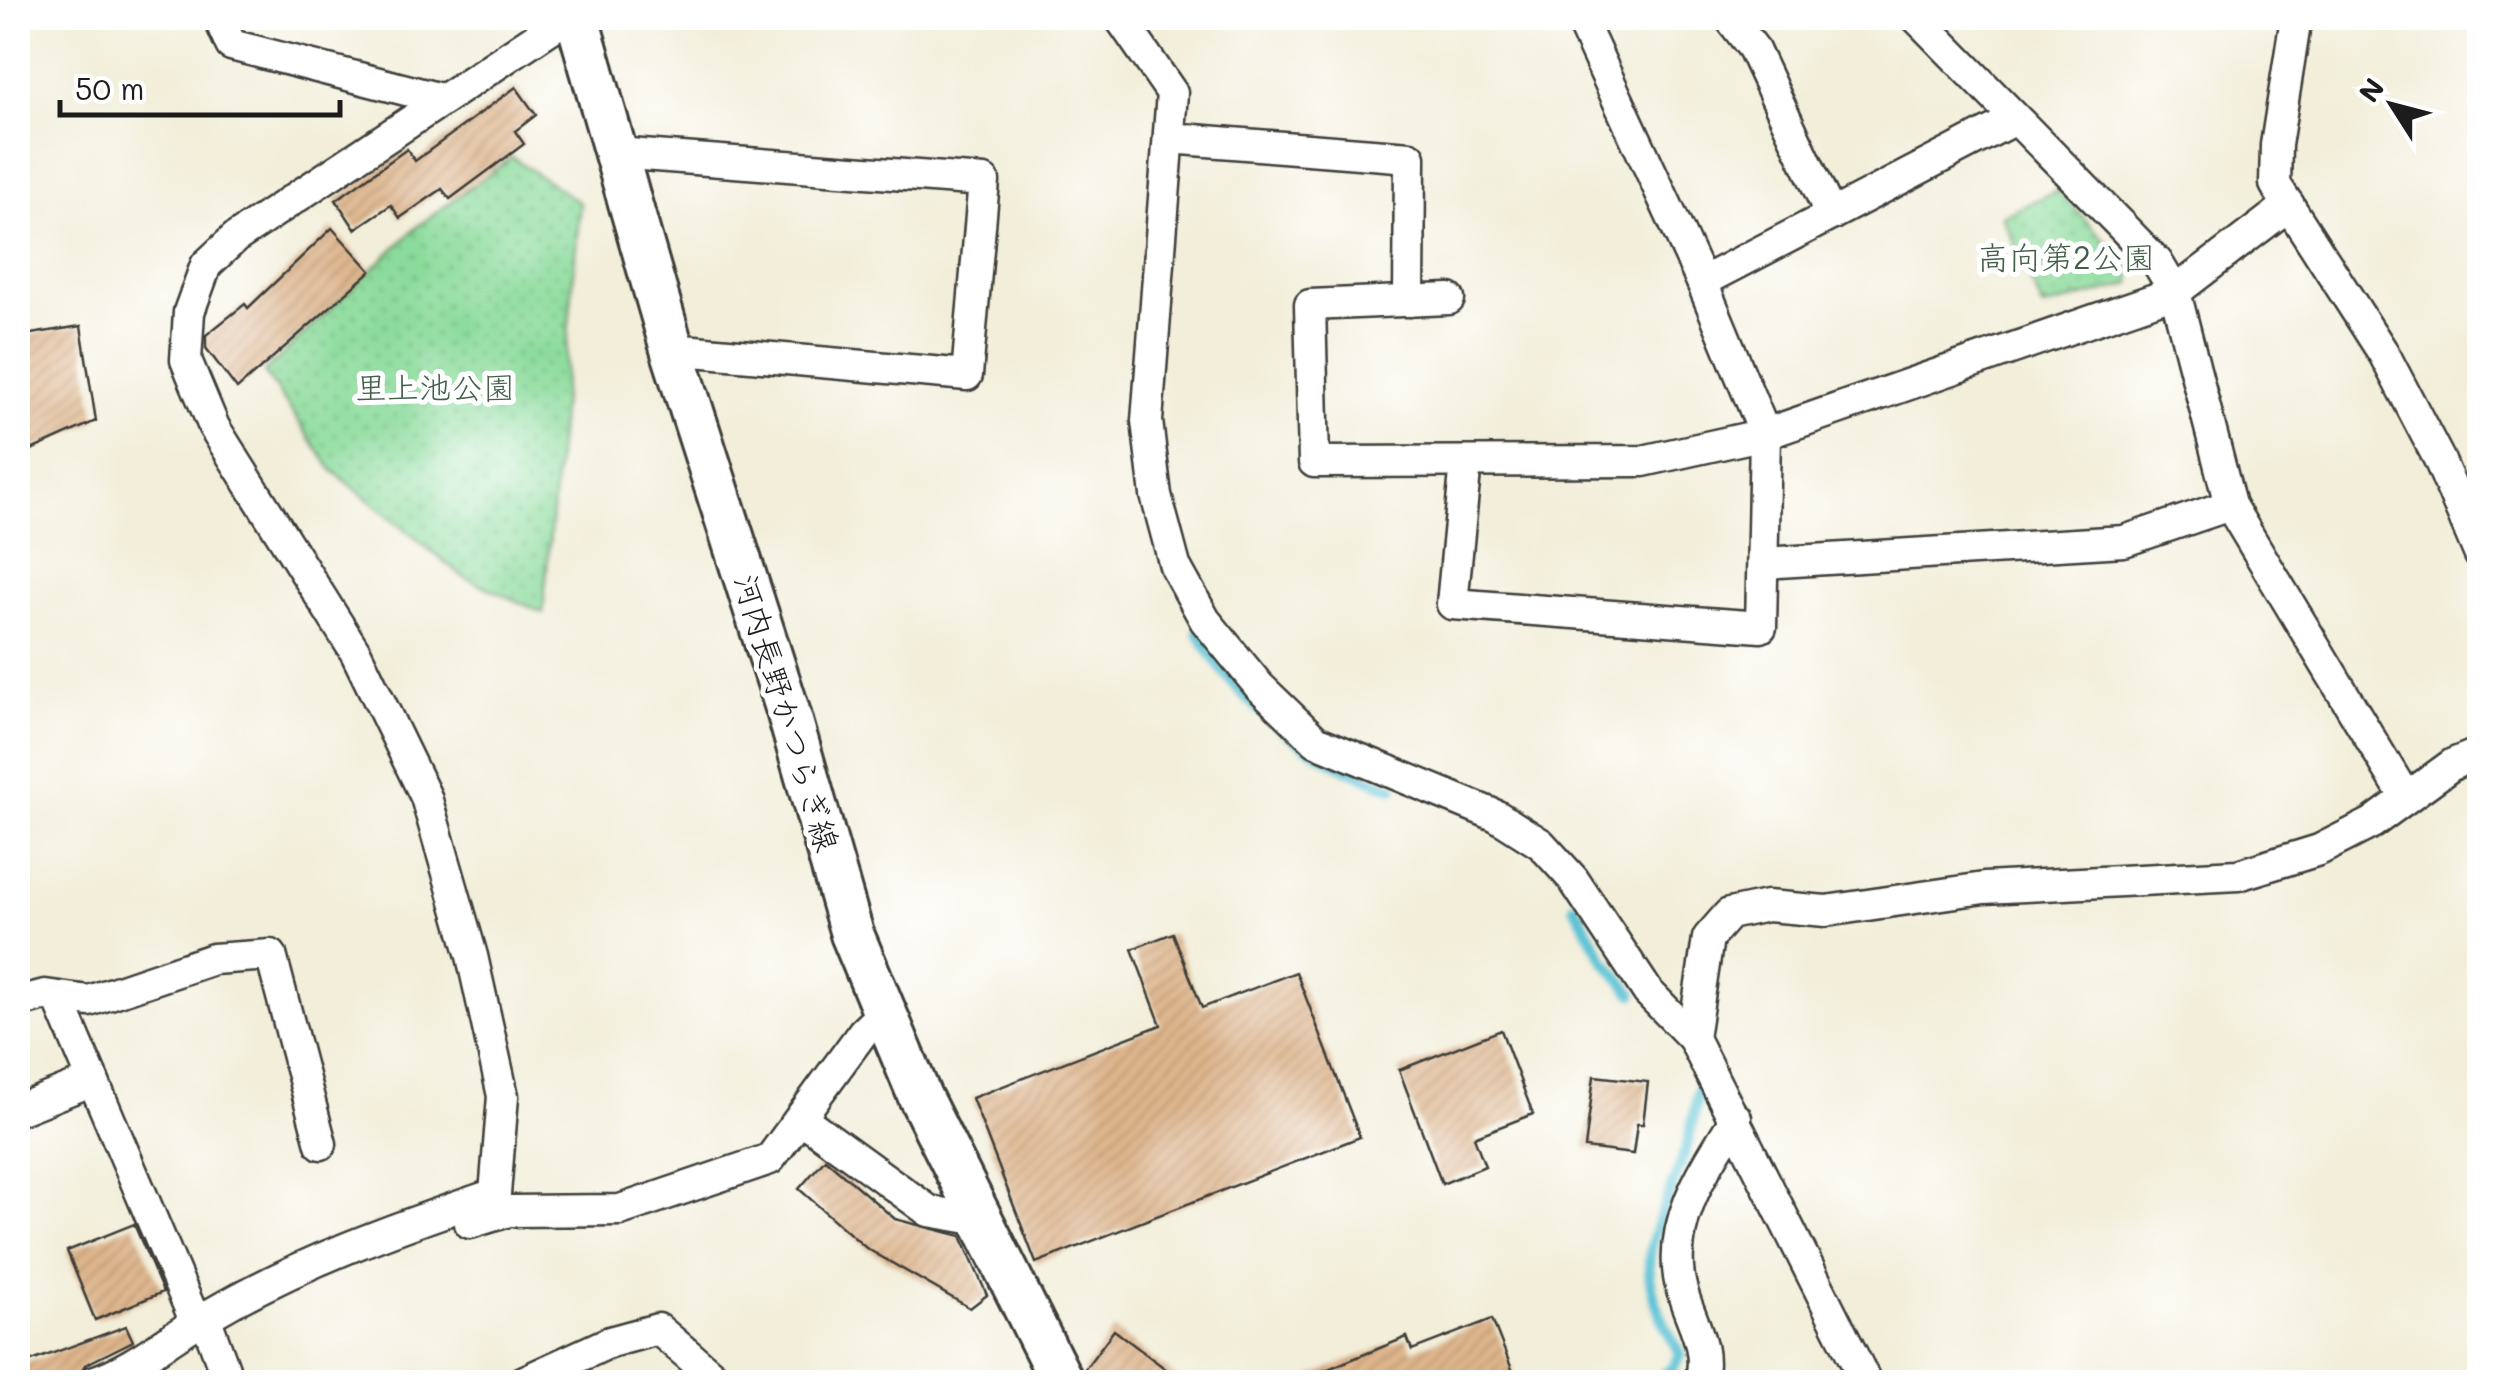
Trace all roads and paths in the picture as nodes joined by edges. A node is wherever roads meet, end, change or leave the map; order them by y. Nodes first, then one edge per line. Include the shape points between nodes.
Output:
1 (219, 18) edge
2 (566, 18) edge
3 (577, 18) edge
4 (1120, 18) edge
5 (1580, 18) edge
6 (1730, 18) edge
7 (1917, 18) edge
8 (2296, 18) edge
9 (441, 99) junction
10 (2013, 120) junction
11 (1169, 138) junction
12 (616, 153) junction
13 (2289, 206) junction
14 (1831, 215) junction
15 (1702, 282) junction
16 (2175, 292) junction
17 (1449, 299) dead end
18 (1409, 301) junction
19 (672, 349) junction
20 (1765, 434) junction
21 (1466, 462) junction
22 (2230, 505) junction
23 (2480, 554) edge
24 (1764, 563) junction
25 (2480, 753) edge
26 (2406, 798) junction
27 (58, 998) junction
28 (18, 1002) edge
29 (884, 1012) junction
30 (1693, 1038) junction
31 (93, 1080) junction
32 (18, 1110) edge
33 (801, 1118) junction
34 (1736, 1118) junction
35 (321, 1144) dead end
36 (981, 1220) junction
37 (350, 1244) junction
38 (200, 1320) junction
39 (94, 1382) edge
40 (229, 1382) edge
41 (523, 1382) edge
42 (720, 1382) edge
43 (1062, 1382) edge
44 (1700, 1382) edge
45 (1866, 1382) edge

1 - 9 street via 230,45
2 - 9 street
3 - 12 main road, 河内長野かつらぎ線
4 - 11 street via 1172,93
5 - 15 street
6 - 14 street via 1753,48
7 - 10 street
8 - 13 street via 2276,145 2275,184
9 - 37 street via 235,238 206,265 189,312 186,360 214,428 356,652 426,798 472,956 503,1096 496,1194
10 - 14 street
10 - 16 street via 2156,262
11 - 18 street via 1410,157
11 - 30 street via 1147,422 1156,495 1175,566 1205,620 1316,741 1497,816 1541,844 1648,992
12 - 19 main road, 河内長野かつらぎ線
12 - 19 street via 984,181 967,375
13 - 16 street
13 - 23 street via 2384,354
14 - 15 street
15 - 20 street
16 - 20 street
16 - 22 street
17 - 18 street
18 - 21 street via 1310,305 1314,462
19 - 29 main road, 河内長野かつらぎ線 via 852,934
20 - 21 street via 1643,461
20 - 24 street
21 - 24 street via 1452,604 1761,627
22 - 24 street via 2124,541
22 - 26 street
25 - 26 street
26 - 30 street via 2319,850 2238,874 1984,888 1826,912 1767,906 1729,914 1708,938
27 - 28 street
27 - 31 street
27 - 35 street via 88,1001 213,959 271,955
29 - 33 street
29 - 36 main road, 河内長野かつらぎ線
30 - 34 street
31 - 32 street
31 - 38 street
33 - 36 street via 929,1211
33 - 37 street via 770,1159 620,1210 509,1211 424,1237
34 - 44 street via 1678,1230 1679,1280 1699,1328
34 - 45 street
36 - 43 main road, 河内長野かつらぎ線
37 - 38 street
38 - 39 street via 139,1364
38 - 40 street
41 - 42 street via 610,1342 658,1330

